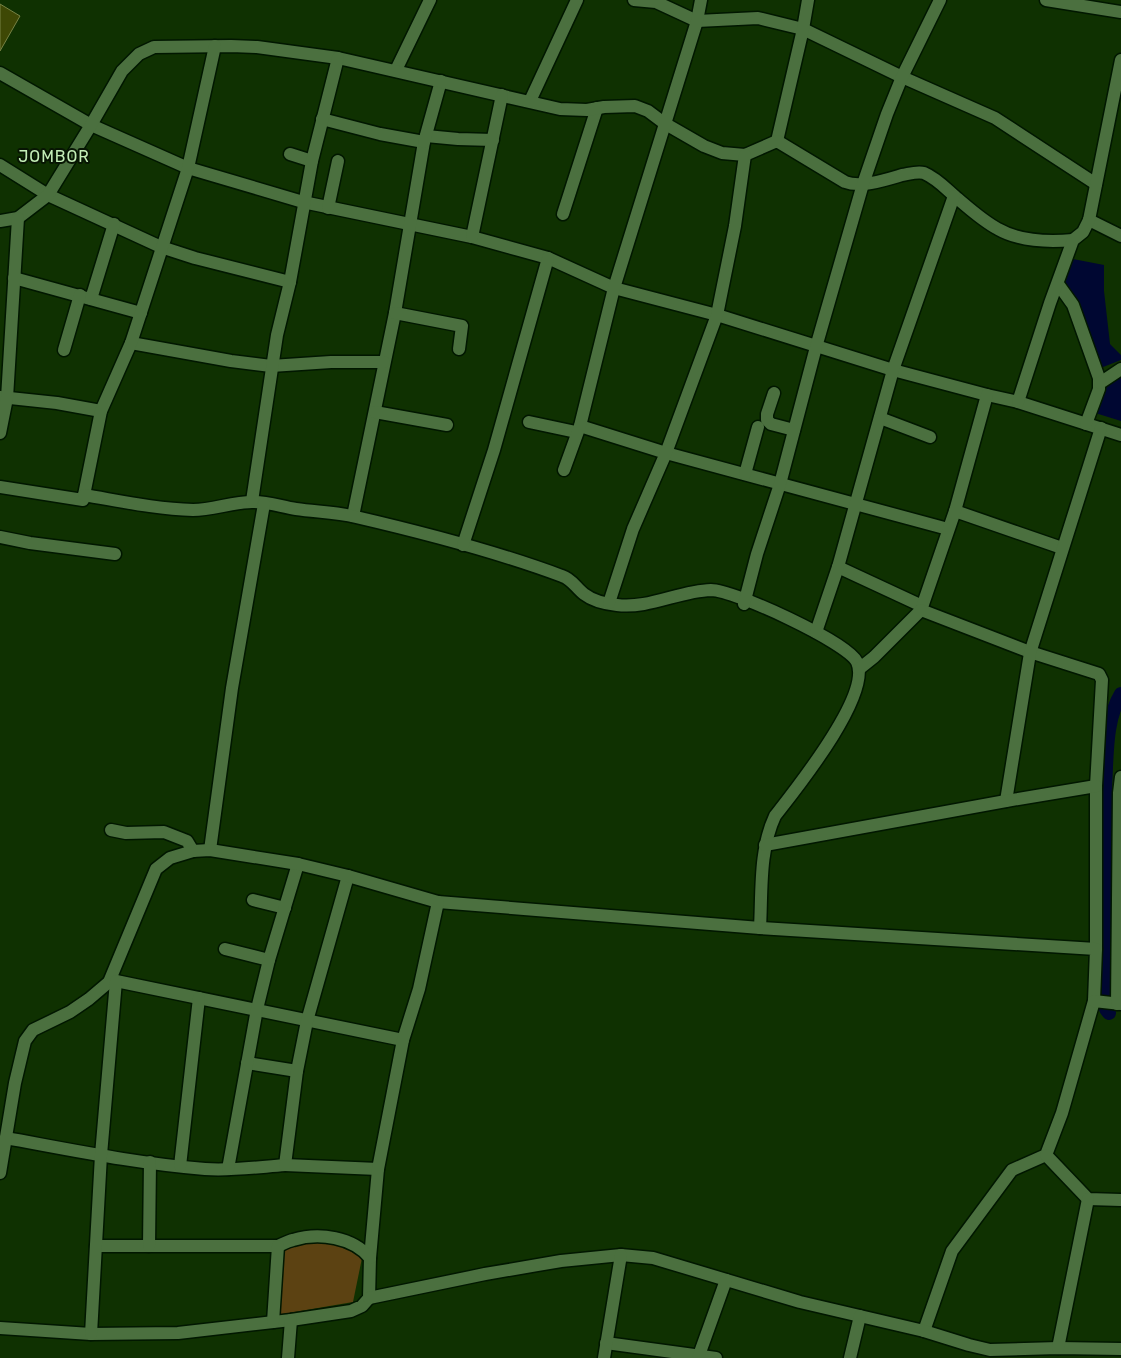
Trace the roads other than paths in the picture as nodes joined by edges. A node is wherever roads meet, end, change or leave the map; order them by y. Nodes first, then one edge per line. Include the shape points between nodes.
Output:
1 (430, 0) edge
2 (577, 0) edge
3 (634, 0) edge
4 (701, 0) edge
5 (808, 0) edge
6 (940, 0) edge
7 (1046, 0) edge
8 (1121, 12) edge
9 (697, 21) junction
10 (803, 29) junction
11 (215, 46) junction
12 (338, 58) junction
13 (1121, 60) edge
14 (396, 70) junction
15 (0, 73) edge
16 (902, 77) junction
17 (442, 81) junction
18 (502, 95) junction
19 (530, 101) junction
20 (597, 108) junction
21 (322, 119) junction
22 (664, 123) junction
23 (91, 125) junction
24 (425, 139) junction
25 (493, 140) junction
26 (776, 140) junction
27 (290, 154) dead end
28 (745, 155) junction
29 (312, 161) junction
30 (338, 161) dead end
31 (0, 165) edge
32 (188, 168) junction
33 (863, 184) junction
34 (1096, 184) junction
35 (48, 195) junction
36 (954, 196) junction
37 (303, 202) junction
38 (328, 208) junction
39 (563, 214) dead end
40 (18, 218) junction
41 (1089, 220) junction
42 (0, 221) edge
43 (114, 224) junction
44 (409, 224) junction
45 (1121, 236) edge
46 (472, 237) junction
47 (1074, 240) junction
48 (161, 247) junction
49 (548, 258) junction
50 (14, 278) junction
51 (290, 282) junction
52 (1058, 284) junction
53 (614, 288) junction
54 (86, 297) junction
55 (141, 313) junction
56 (394, 313) junction
57 (717, 315) junction
58 (131, 343) junction
59 (816, 346) junction
60 (459, 349) dead end
61 (64, 350) dead end
62 (384, 362) junction
63 (271, 366) junction
64 (1121, 369) edge
65 (893, 370) junction
66 (1100, 383) junction
67 (774, 393) dead end
68 (987, 395) junction
69 (3, 398) edge
70 (1018, 402) junction
71 (101, 411) junction
72 (375, 412) junction
73 (880, 418) junction
74 (529, 422) dead end
75 (1086, 424) junction
76 (446, 425) dead end
77 (758, 427) dead end
78 (1101, 428) junction
79 (578, 429) junction
80 (794, 430) junction
81 (0, 433) edge
82 (1121, 435) edge
83 (930, 438) dead end
84 (666, 453) junction
85 (564, 470) dead end
86 (744, 474) junction
87 (780, 484) junction
88 (0, 487) edge
89 (84, 495) junction
90 (258, 503) junction
91 (856, 504) junction
92 (955, 511) junction
93 (353, 516) junction
94 (948, 529) junction
95 (0, 537) edge
96 (463, 545) junction
97 (1062, 548) junction
98 (115, 554) dead end
99 (838, 567) junction
100 (744, 602) junction
101 (609, 603) junction
102 (921, 608) junction
103 (816, 632) junction
104 (1030, 652) junction
105 (859, 669) junction
106 (1121, 777) edge
107 (1096, 786) junction
108 (1006, 801) junction
109 (112, 830) dead end
110 (765, 845) junction
111 (210, 850) junction
112 (193, 851) junction
113 (298, 864) junction
114 (348, 876) junction
115 (253, 900) dead end
116 (438, 902) junction
117 (285, 908) junction
118 (760, 928) junction
119 (225, 949) dead end
120 (1096, 949) junction
121 (269, 960) junction
122 (113, 982) junction
123 (199, 998) junction
124 (1094, 1002) junction
125 (1119, 1004) edge
126 (257, 1010) junction
127 (307, 1021) junction
128 (403, 1040) junction
129 (246, 1063) junction
130 (296, 1071) junction
131 (6, 1138) junction
132 (101, 1155) junction
133 (1046, 1155) junction
134 (150, 1162) junction
135 (285, 1165) junction
136 (180, 1166) junction
137 (228, 1169) junction
138 (378, 1169) junction
139 (0, 1173) edge
140 (1088, 1199) junction
141 (1121, 1200) edge
142 (96, 1246) junction
143 (149, 1246) junction
144 (278, 1246) junction
145 (621, 1255) junction
146 (370, 1258) junction
147 (726, 1280) junction
148 (369, 1298) junction
149 (860, 1316) junction
150 (291, 1320) junction
151 (274, 1322) junction
152 (0, 1328) edge
153 (924, 1331) junction
154 (91, 1334) junction
155 (606, 1343) junction
156 (1058, 1348) junction
157 (1121, 1349) edge
158 (1085, 1353) edge
159 (989, 1354) edge
160 (699, 1357) edge
161 (288, 1358) edge
162 (604, 1358) edge
163 (716, 1358) edge
164 (850, 1358) edge

1 - 14 street
2 - 19 street
3 - 9 street via 656,2
4 - 9 street
5 - 10 street
6 - 16 street
7 - 8 street
9 - 10 street via 758,18
9 - 22 street
10 - 16 street
10 - 26 street
11 - 12 street via 257,47
11 - 23 street via 154,47 139,54 122,71
11 - 32 street
12 - 14 street
12 - 21 street
13 - 34 street
14 - 17 street
15 - 23 street
16 - 33 street
16 - 34 street via 995,118
17 - 18 street
17 - 24 street
18 - 19 street
18 - 25 street
19 - 20 street via 560,109
20 - 22 street via 636,106
20 - 39 street
21 - 24 street via 380,134
21 - 29 street
22 - 28 street via 704,146 722,153
22 - 53 street
23 - 32 street
23 - 35 street
24 - 25 street
24 - 44 street
25 - 46 street
26 - 28 street
26 - 33 street via 845,182
27 - 29 street
28 - 57 street
29 - 37 street
30 - 38 street
31 - 35 street
32 - 37 street
32 - 48 street
33 - 36 street via 923,173 939,181
33 - 59 street
34 - 41 street
35 - 40 street
35 - 43 street
36 - 47 street via 1000,230 1022,238
36 - 65 street
37 - 38 street
37 - 51 street
38 - 44 street
40 - 42 street
40 - 50 street
41 - 45 street
41 - 47 street
43 - 48 street
43 - 54 street
44 - 46 street
44 - 56 street
46 - 49 street
47 - 52 street
48 - 51 street
48 - 55 street
49 - 53 street
49 - 96 street via 494,450
50 - 54 street
50 - 69 street
51 - 63 street
52 - 66 street via 1074,304
52 - 70 street
53 - 57 street
53 - 79 street
54 - 55 street
54 - 61 street
55 - 58 street
56 - 60 street via 462,326
56 - 62 street
57 - 59 street
57 - 84 street
58 - 63 street
58 - 71 street
59 - 65 street
59 - 80 street
62 - 63 street
62 - 72 street
63 - 90 street
64 - 66 street
65 - 68 street
65 - 73 street
66 - 75 street
67 - 80 street via 767,420
68 - 70 street
68 - 92 street
69 - 71 street
69 - 81 street
70 - 75 street
71 - 89 street
72 - 76 street
72 - 93 street
73 - 83 street
73 - 91 street
74 - 79 street
75 - 78 street
77 - 86 street
78 - 82 street
78 - 97 street
79 - 84 street
79 - 85 street
80 - 87 street
84 - 86 street
84 - 101 street via 633,529
86 - 87 street
87 - 91 street
87 - 100 street
88 - 89 street via 83,500
89 - 90 street via 170,509 204,510
90 - 93 street
90 - 111 street via 262,508 232,688
91 - 94 street
91 - 99 street
92 - 94 street
92 - 97 street
93 - 96 street
94 - 102 street
95 - 98 street
96 - 101 street via 568,578 584,594
97 - 104 street
99 - 102 street
99 - 103 street
100 - 101 street via 710,590 643,603 618,606
100 - 103 street via 762,606
102 - 104 street
102 - 105 street
103 - 105 street via 853,656
104 - 107 street via 1099,674 1102,678
104 - 108 street
105 - 110 street via 852,700 820,756 775,816
106 - 125 street
107 - 108 street
107 - 120 street
108 - 110 street
109 - 112 street via 164,833 187,841
110 - 118 street
111 - 112 street
111 - 113 street
112 - 122 street via 170,858 156,869
113 - 114 street
113 - 117 street
114 - 116 street
114 - 127 street
115 - 117 street
116 - 118 street
116 - 128 street via 419,989
117 - 121 street
118 - 120 street
119 - 121 street
120 - 124 street
121 - 126 street
122 - 123 street
122 - 131 street via 70,1012 33,1030 25,1041
122 - 132 street
123 - 126 street
123 - 136 street
124 - 125 street
124 - 133 street via 1062,1113
126 - 127 street
126 - 129 street
127 - 128 street
127 - 130 street
128 - 138 street
129 - 130 street
129 - 137 street
130 - 135 street
131 - 132 street
131 - 139 street
132 - 134 street
132 - 142 street
133 - 140 street
133 - 153 street via 1012,1170 952,1251
134 - 136 street
134 - 143 street
135 - 137 street
135 - 138 street
136 - 137 street
138 - 146 street
140 - 141 street
140 - 156 street
142 - 143 street
142 - 154 street
143 - 144 street
144 - 146 street via 307,1237 335,1238 357,1245
144 - 151 street
145 - 147 street via 653,1258
145 - 148 street via 495,1272
145 - 155 street
146 - 148 street
147 - 149 street
147 - 160 street
148 - 150 street via 362,1306 351,1310
149 - 153 street
149 - 164 street
150 - 151 street
150 - 161 street
151 - 154 street via 178,1333
152 - 154 street
153 - 159 street
155 - 160 street
155 - 162 street
156 - 158 street
156 - 159 street
157 - 158 street
160 - 163 street

